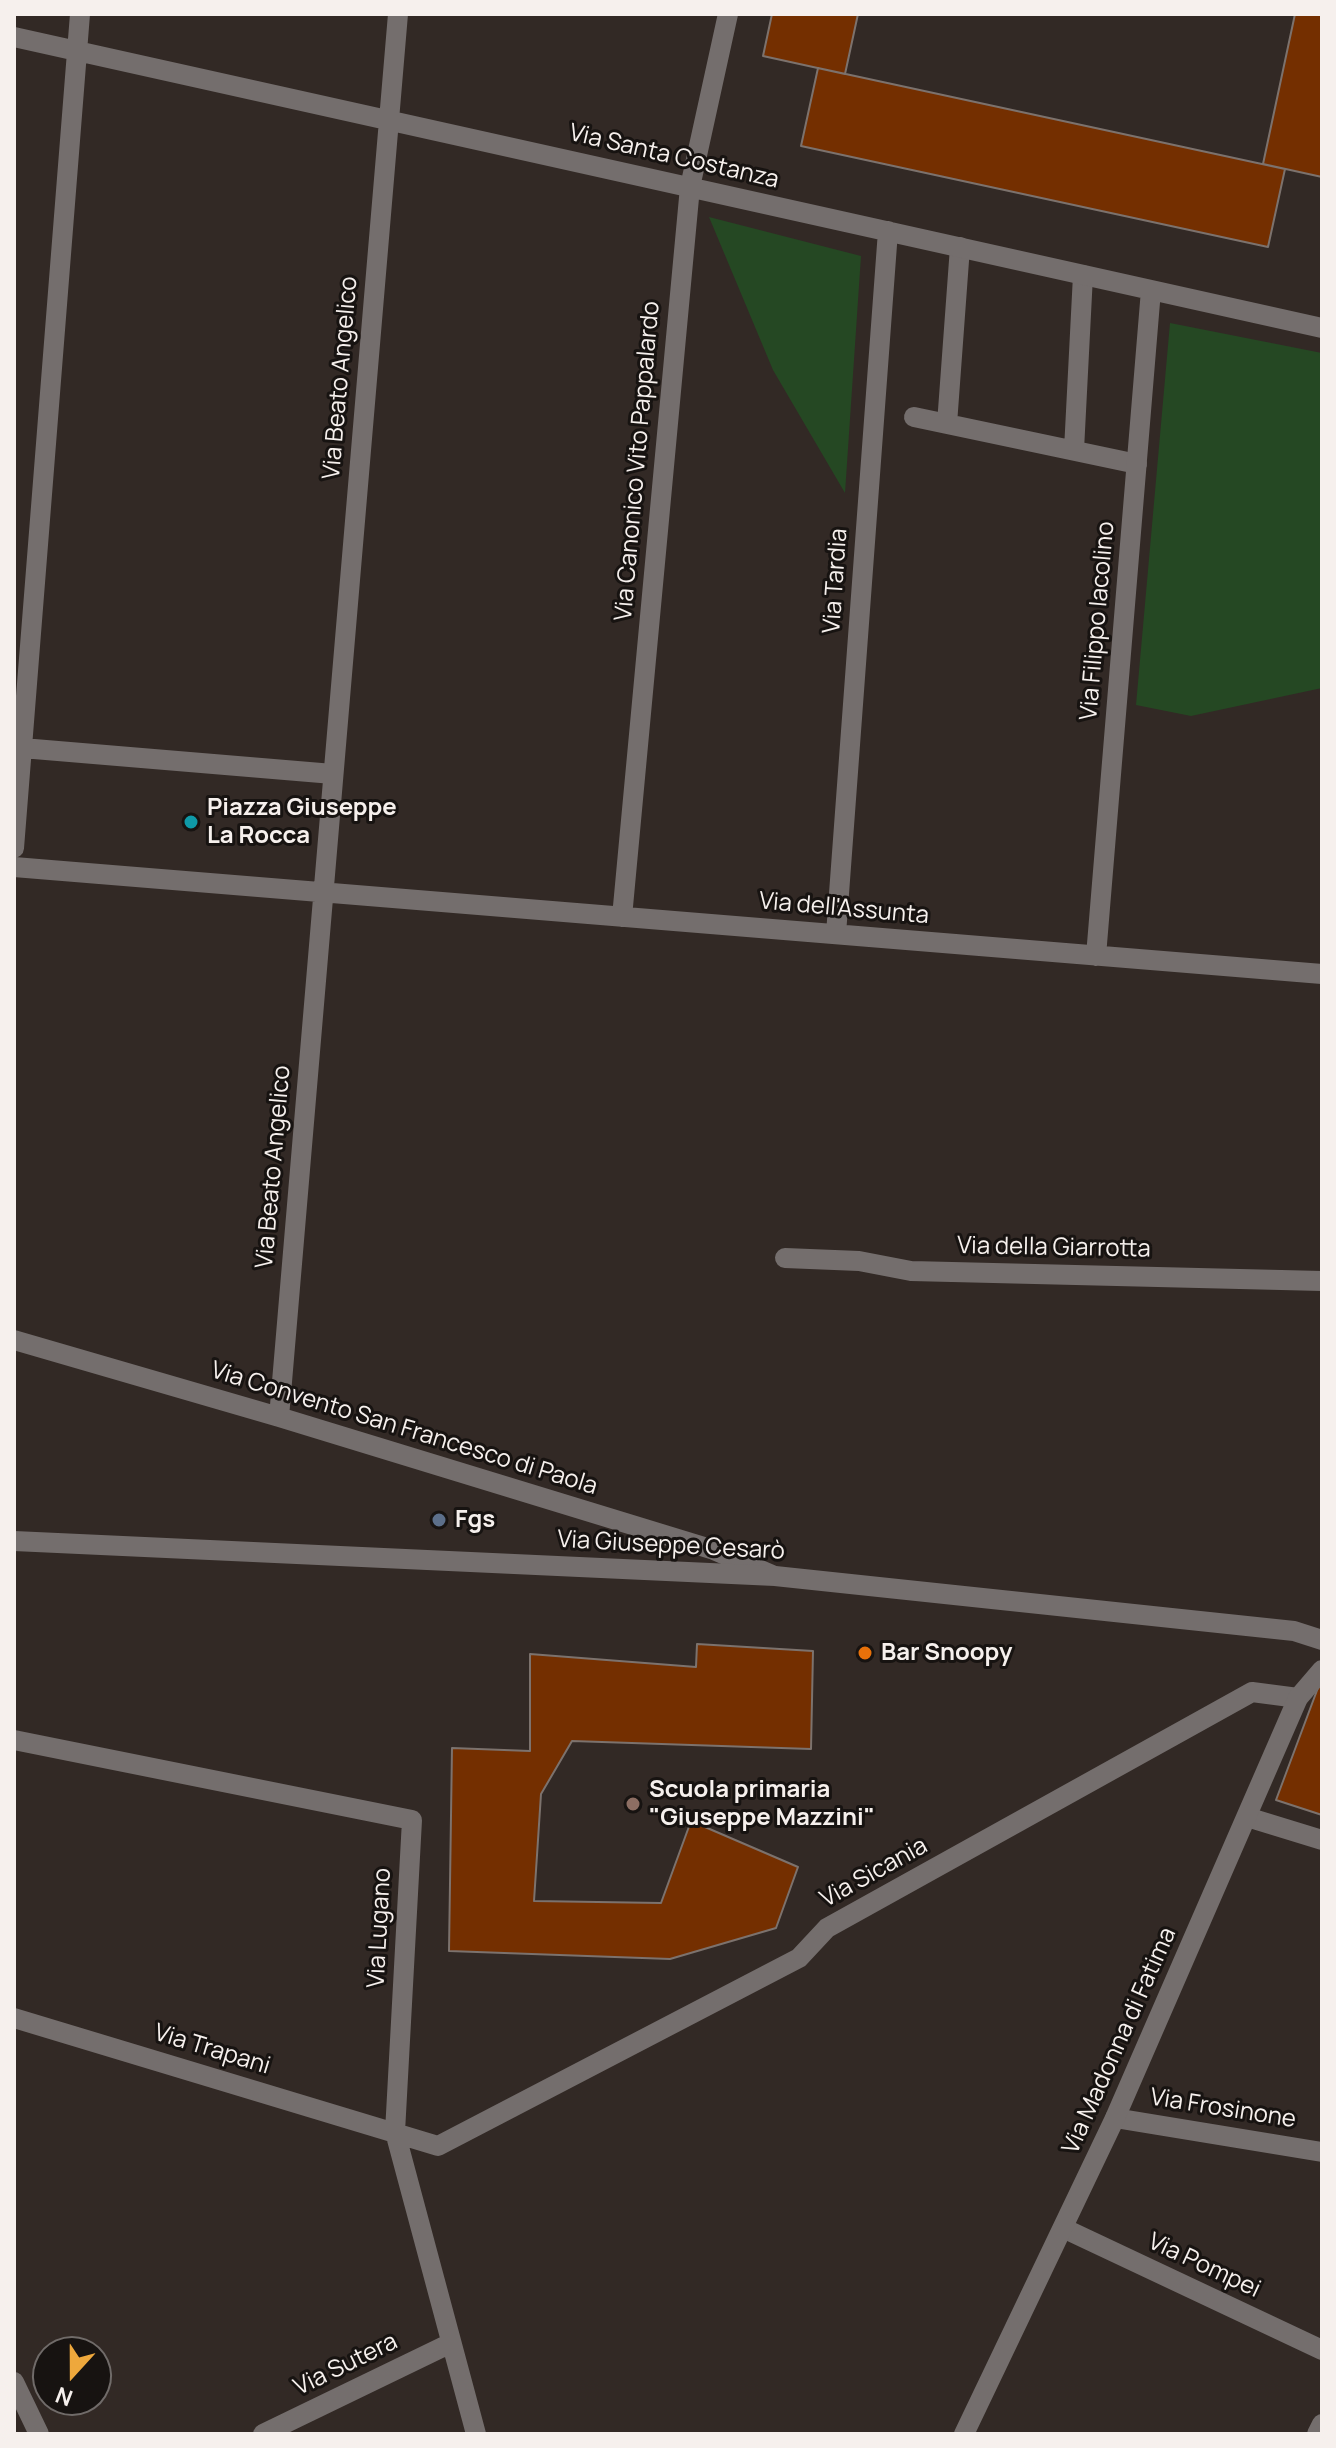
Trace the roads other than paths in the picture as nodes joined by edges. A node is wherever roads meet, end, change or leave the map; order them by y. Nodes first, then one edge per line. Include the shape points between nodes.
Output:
1 (80, 14) edge
2 (398, 14) edge
3 (728, 14) edge
4 (14, 37) edge
5 (76, 51) junction
6 (389, 119) junction
7 (690, 187) junction
8 (888, 231) junction
9 (960, 247) junction
10 (1083, 275) junction
11 (1151, 290) junction
12 (1322, 328) edge
13 (914, 417) dead end
14 (947, 424) junction
15 (1074, 450) junction
16 (1137, 464) junction
17 (22, 748) junction
18 (333, 774) junction
19 (14, 848) edge
20 (14, 867) edge
21 (323, 892) junction
22 (622, 917) junction
23 (836, 934) junction
24 (1096, 956) junction
25 (1322, 974) edge
26 (785, 1258) dead end
27 (1322, 1281) edge
28 (14, 1340) edge
29 (279, 1417) junction
30 (14, 1541) edge
31 (775, 1576) junction
32 (1322, 1640) edge
33 (1322, 1670) edge
34 (1298, 1698) junction
35 (14, 1740) edge
36 (1247, 1817) junction
37 (1322, 1840) edge
38 (14, 2018) edge
39 (1115, 2118) junction
40 (395, 2132) junction
41 (1322, 2152) edge
42 (1063, 2228) junction
43 (451, 2343) junction
44 (1322, 2350) edge
45 (14, 2382) edge
46 (1322, 2424) edge
47 (39, 2434) edge
48 (263, 2434) edge
49 (476, 2434) edge
50 (964, 2434) edge
51 (1317, 2434) edge

1 - 5 street
2 - 6 street, Via Beato Angelico
3 - 7 street, Via Canonico Vito Pappalardo
4 - 5 street, Via Santa Costanza
5 - 6 street, Via Santa Costanza
5 - 17 street
6 - 7 street, Via Santa Costanza
6 - 18 street, Via Beato Angelico
7 - 8 street, Via Santa Costanza
7 - 22 street, Via Canonico Vito Pappalardo
8 - 9 street, Via Santa Costanza
8 - 23 street, Via Tardia
9 - 10 street, Via Santa Costanza
9 - 14 street
10 - 11 street, Via Santa Costanza
10 - 15 street
11 - 12 street, Via Santa Costanza
11 - 16 street, Via Filippo Iacolino
13 - 14 street
14 - 15 street
15 - 16 street
16 - 24 street, Via Filippo Iacolino
17 - 18 street
17 - 19 street
18 - 21 street, Via Beato Angelico
20 - 21 street, Via dell'Assunta
21 - 22 street, Via dell'Assunta
21 - 29 street, Via Beato Angelico
22 - 23 street, Via dell'Assunta
23 - 24 street, Via dell'Assunta
24 - 25 street, Via dell'Assunta
26 - 27 street, Via della Giarrotta via 859,1261 911,1271
28 - 29 street, Via Convento San Francesco di Paola
29 - 31 street, Via Convento San Francesco di Paola via 714,1550
30 - 31 street, Via Giuseppe Cesarò
31 - 32 street, Via Giuseppe Cesarò via 1278,1629
33 - 34 street, Via Madonna di Fatima
34 - 36 street, Via Madonna di Fatima
34 - 40 street, Via Sicania via 1252,1692 827,1928 799,1958 438,2146
35 - 40 street, Via Lugano via 412,1820
36 - 37 street
36 - 39 street, Via Madonna di Fatima
38 - 40 street, Via Trapani
39 - 41 street, Via Frosinone
39 - 42 street, Via Madonna di Fatima
40 - 43 street, Via Lugano
42 - 44 street, Via Pompei
42 - 50 street, Via Madonna di Fatima
43 - 48 street, Via Sutera
43 - 49 street, Via Lugano
45 - 47 street
46 - 51 street

